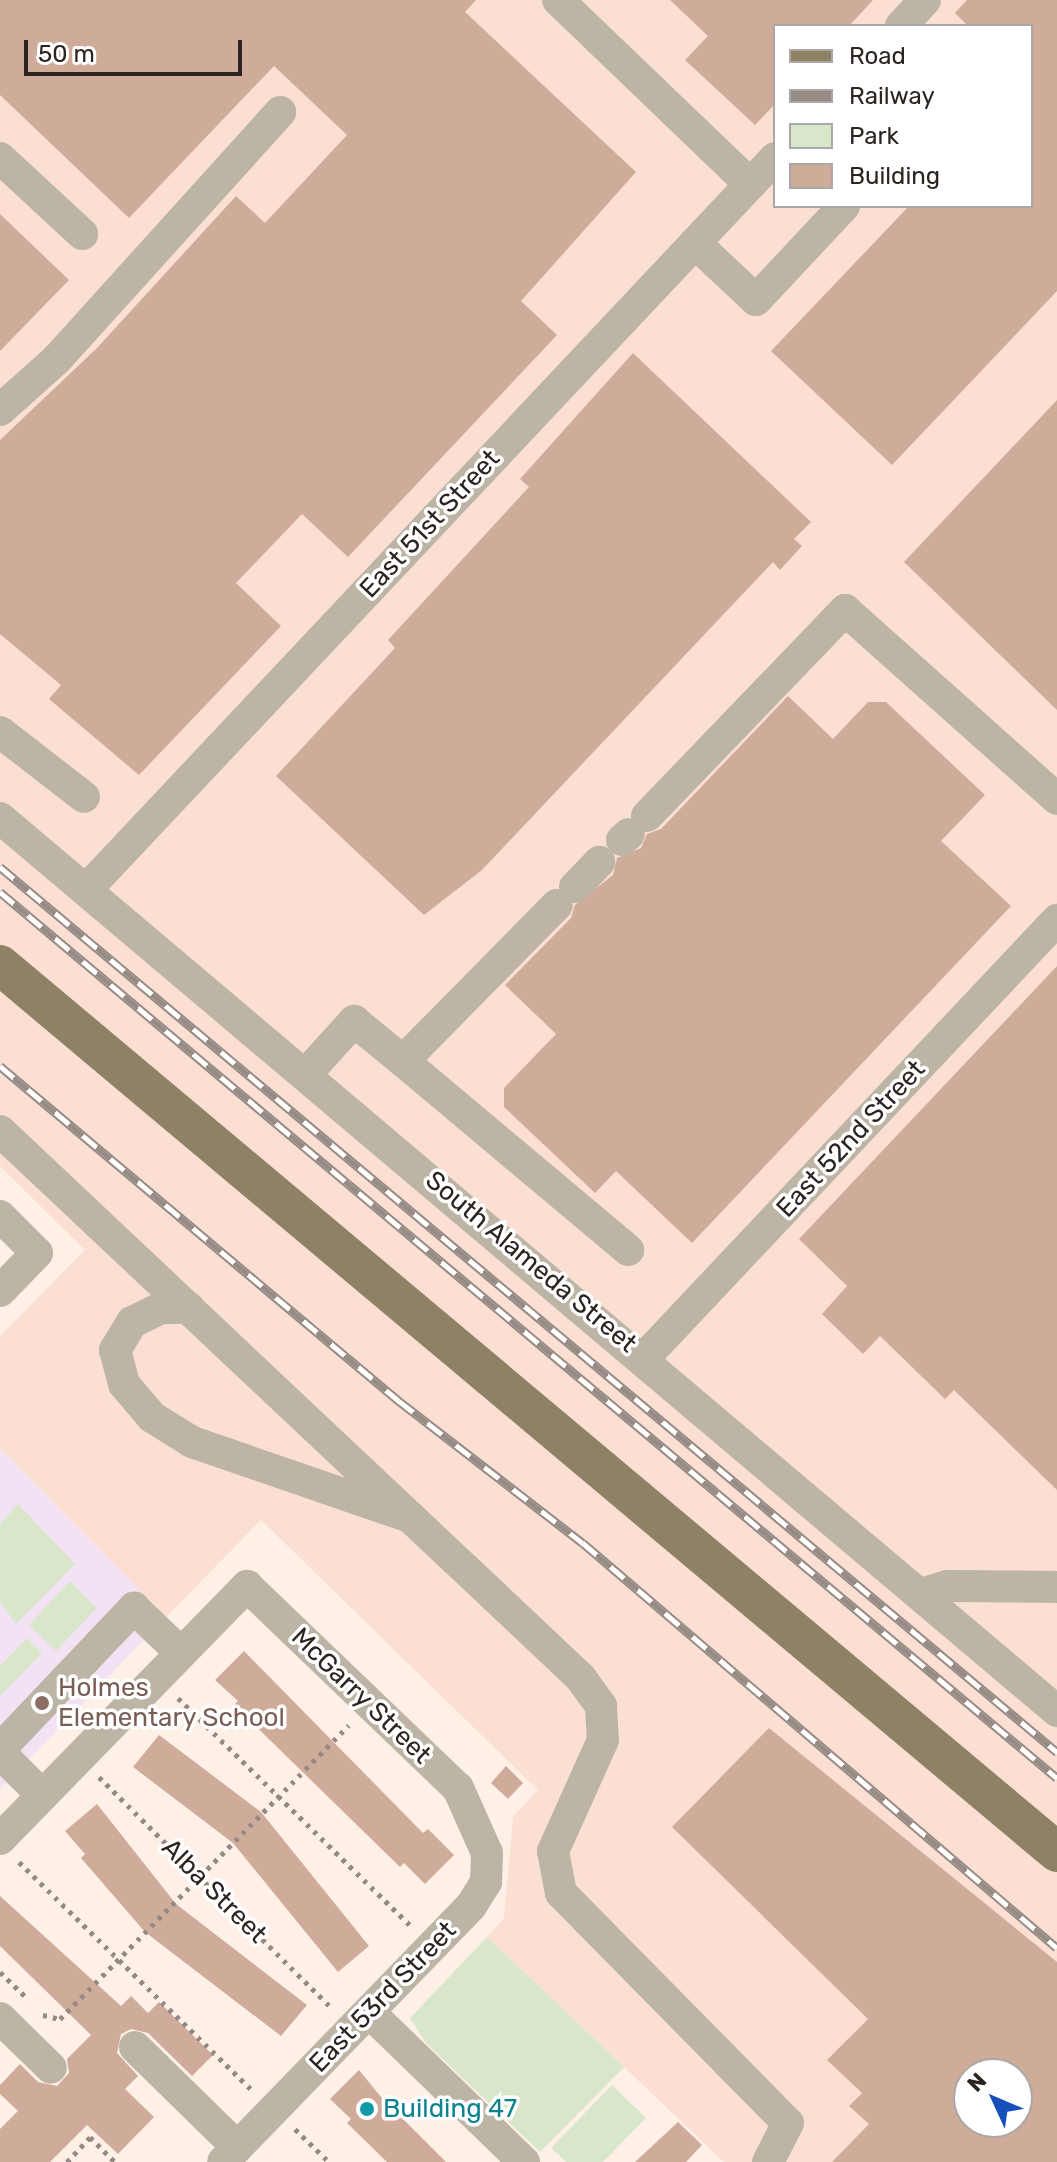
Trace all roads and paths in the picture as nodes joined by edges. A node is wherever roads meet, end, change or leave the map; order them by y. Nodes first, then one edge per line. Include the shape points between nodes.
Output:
1 (558, 0) edge
2 (925, 0) edge
3 (903, 24) edge
4 (280, 112) dead end
5 (0, 158) edge
6 (773, 160) edge
7 (750, 184) junction
8 (842, 208) edge
9 (82, 234) dead end
10 (695, 243) junction
11 (0, 410) edge
12 (0, 732) edge
13 (84, 797) dead end
14 (1057, 799) edge
15 (0, 818) edge
16 (86, 890) junction
17 (1057, 920) edge
18 (0, 965) edge
19 (403, 1061) junction
20 (306, 1074) junction
21 (0, 1131) edge
22 (0, 1216) edge
23 (628, 1250) dead end
24 (0, 1291) edge
25 (189, 1308) junction
26 (645, 1357) junction
27 (419, 1520) junction
28 (1057, 1587) edge
29 (921, 1594) junction
30 (181, 1653) junction
31 (178, 1698) dead end
32 (1057, 1711) edge
33 (354, 1719) dead end
34 (0, 1751) edge
35 (89, 1768) dead end
36 (42, 1795) junction
37 (278, 1797) junction
38 (471, 1809) joint
39 (9, 1850) edge
40 (1057, 1852) edge
41 (200, 1877) junction
42 (410, 1925) dead end
43 (119, 1960) junction
44 (0, 1972) edge
45 (354, 2014) junction
46 (0, 2018) edge
47 (135, 2047) dead end
48 (51, 2068) dead end
49 (251, 2089) dead end
50 (294, 2128) dead end
51 (230, 2155) edge
52 (67, 2162) edge
53 (115, 2162) edge
54 (329, 2162) edge
55 (524, 2162) edge
56 (768, 2162) edge

1 - 7 street
2 - 3 street
4 - 11 street via 57,359
5 - 9 street
6 - 7 street, East 51st Street
7 - 10 street, East 51st Street
8 - 10 street via 756,300
10 - 16 street, East 51st Street
12 - 13 street
14 - 19 street via 845,610
15 - 16 street, South Alameda Street
16 - 20 street, South Alameda Street
17 - 26 street, East 52nd Street
18 - 40 main road
19 - 20 street via 354,1021
19 - 23 street
20 - 26 street, South Alameda Street
21 - 25 street
22 - 24 street via 37,1253
25 - 27 street
25 - 27 street via 161,1308 132,1322 115,1350 124,1384 152,1417 192,1442
26 - 29 street, South Alameda Street
27 - 56 street via 529,1624 601,1706 603,1740 595,1767 553,1851 561,1893 788,2123
28 - 29 street via 947,1586
29 - 32 street, South Alameda Street
30 - 34 street via 134,1608
30 - 36 street
30 - 38 street, McGarry Street via 247,1586 458,1788
31 - 37 path
33 - 37 path
34 - 36 street
35 - 41 path, Alba Street
36 - 39 street
37 - 41 path
37 - 42 path
38 - 45 street, East 53rd Street via 487,1853 486,1882 471,1906
39 - 43 path
41 - 43 path
41 - 45 path, Alba Street
43 - 44 path via 60,2019 46,2017
43 - 49 path
45 - 51 street, East 53rd Street
45 - 55 street
46 - 48 street
47 - 51 street
50 - 54 path
52 - 53 path via 90,2137

